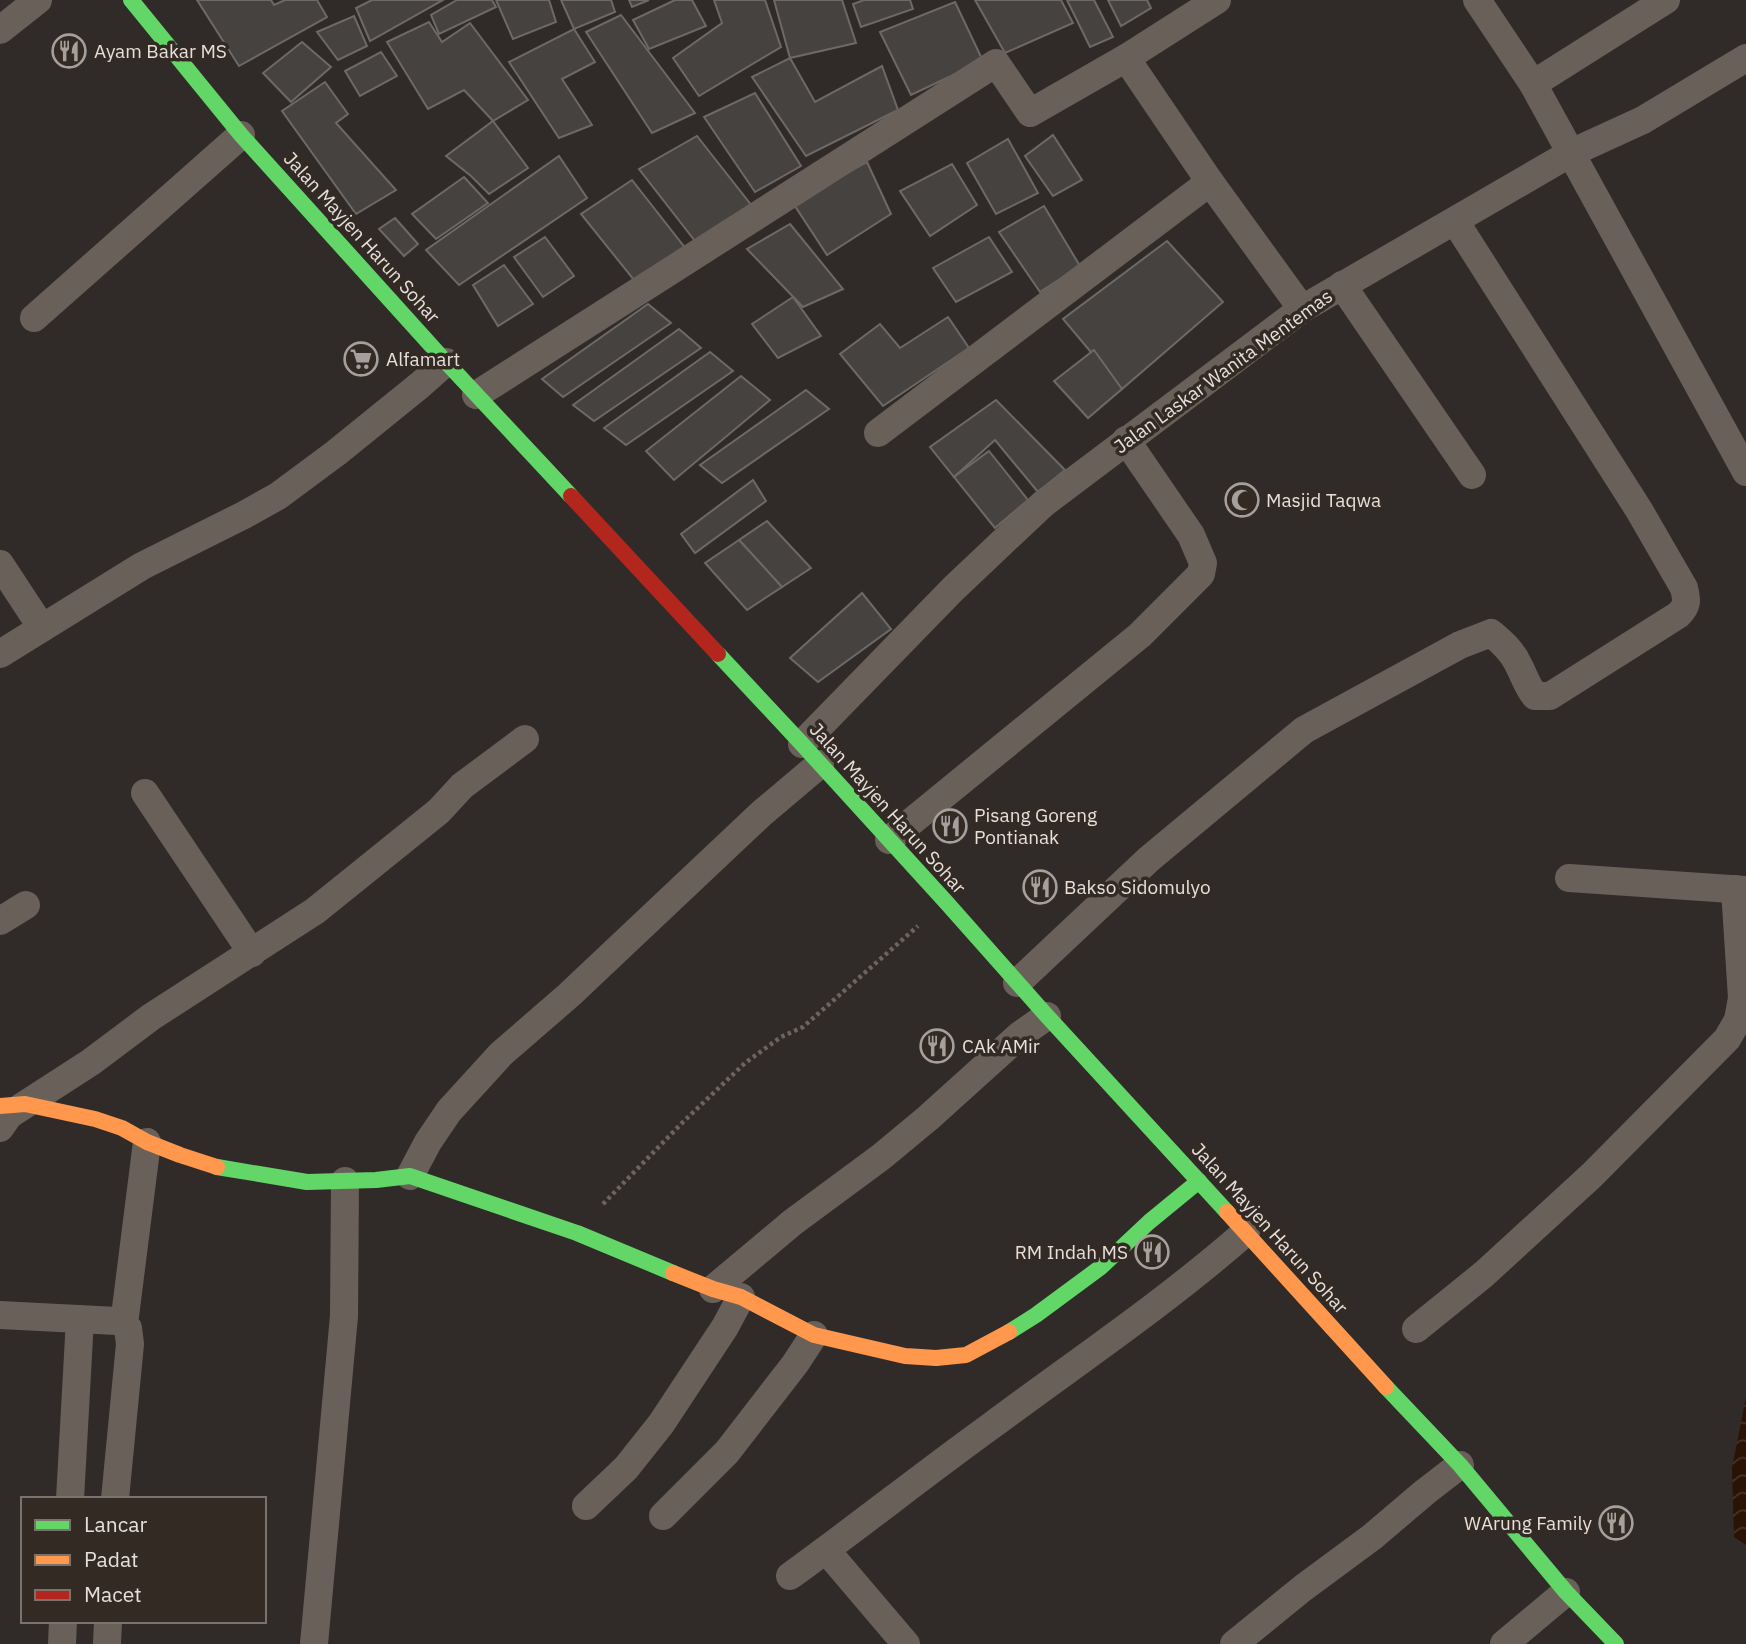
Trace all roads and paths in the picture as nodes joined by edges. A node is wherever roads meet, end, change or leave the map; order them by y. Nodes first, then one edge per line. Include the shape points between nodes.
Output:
1 (38, 0) edge
2 (131, 0) edge
3 (1217, 0) edge
4 (1477, 0) edge
5 (1666, 0) edge
6 (0, 30) edge
7 (1126, 58) junction
8 (1746, 58) edge
9 (1533, 84) junction
10 (241, 135) junction
11 (1571, 153) junction
12 (1210, 182) junction
13 (1455, 221) junction
14 (1342, 285) junction
15 (1302, 309) junction
16 (34, 318) dead end
17 (446, 362) junction
18 (476, 396) junction
19 (878, 433) dead end
20 (1126, 440) junction
21 (1746, 472) edge
22 (1472, 475) dead end
23 (0, 565) edge
24 (41, 628) junction
25 (0, 654) edge
26 (525, 739) dead end
27 (811, 754) junction
28 (145, 793) dead end
29 (889, 840) junction
30 (1569, 878) dead end
31 (1740, 890) edge
32 (946, 902) junction
33 (26, 905) dead end
34 (0, 921) edge
35 (253, 953) junction
36 (1017, 983) junction
37 (1047, 1016) junction
38 (13, 1105) edge
39 (0, 1128) edge
40 (147, 1142) junction
41 (410, 1175) junction
42 (345, 1181) junction
43 (1199, 1181) junction
44 (1246, 1232) junction
45 (577, 1233) junction
46 (713, 1289) junction
47 (741, 1297) junction
48 (0, 1315) edge
49 (80, 1319) junction
50 (124, 1324) junction
51 (1416, 1329) dead end
52 (814, 1335) junction
53 (1460, 1465) junction
54 (70, 1497) edge
55 (115, 1497) edge
56 (586, 1506) dead end
57 (663, 1516) dead end
58 (825, 1550) junction
59 (790, 1576) dead end
60 (1566, 1592) junction
61 (63, 1623) edge
62 (108, 1623) edge
63 (62, 1644) edge
64 (107, 1644) edge
65 (314, 1644) edge
66 (906, 1644) edge
67 (1234, 1644) edge
68 (1504, 1644) edge
69 (1616, 1644) edge

1 - 6 street
2 - 10 main road, Jalan Mayjen Harun Sohar
3 - 7 street
4 - 9 street
5 - 9 street
7 - 12 street
7 - 18 street via 1030,113 996,63
8 - 11 street, Jalan Laskar Wanita Mentemas via 1643,120
9 - 11 street
10 - 16 street
10 - 17 main road, Jalan Mayjen Harun Sohar
11 - 13 street, Jalan Laskar Wanita Mentemas
11 - 21 street
12 - 15 street
12 - 19 street
13 - 14 street, Jalan Laskar Wanita Mentemas
13 - 36 street via 1639,510 1684,588 1685,608 1550,696 1535,696 1518,662 1490,633 1304,730 1149,859
14 - 15 street, Jalan Laskar Wanita Mentemas
14 - 22 street
15 - 20 street, Jalan Laskar Wanita Mentemas
17 - 18 main road, Jalan Mayjen Harun Sohar
17 - 24 street via 278,496 142,566
18 - 27 main road, Jalan Mayjen Harun Sohar
20 - 27 street, Jalan Laskar Wanita Mentemas via 1043,503 953,589
20 - 29 street via 1191,536 1203,562 1201,574 1140,635
23 - 24 street
24 - 25 street
26 - 35 street via 462,786 439,811 315,911
27 - 29 main road, Jalan Mayjen Harun Sohar
27 - 41 street, Jalan Laskar Wanita Mentemas via 762,813 501,1054 449,1111
28 - 35 street
29 - 32 main road, Jalan Mayjen Harun Sohar
30 - 31 street
31 - 51 street via 1742,998 1738,1020 1727,1039 1591,1175 1484,1274
32 - 36 main road, Jalan Mayjen Harun Sohar
32 - 45 path via 803,1027 745,1062
33 - 34 street
35 - 38 street via 151,1017 91,1062
36 - 37 main road, Jalan Mayjen Harun Sohar
37 - 43 main road, Jalan Mayjen Harun Sohar
37 - 46 street via 881,1157
38 - 39 street
38 - 40 main road via 95,1119
40 - 42 main road via 222,1168 307,1182
40 - 50 street
41 - 42 main road
41 - 45 main road
42 - 65 street via 344,1316
43 - 44 main road, Jalan Mayjen Harun Sohar
43 - 52 main road via 1101,1267 1036,1315 966,1355 905,1356
44 - 53 main road, Jalan Mayjen Harun Sohar
44 - 58 street via 1152,1310
45 - 46 main road
46 - 47 main road
47 - 52 main road
47 - 56 street via 661,1424 626,1468
48 - 49 street
49 - 50 street
49 - 54 street
50 - 55 street via 130,1345
52 - 57 street via 727,1452
53 - 60 main road, Jalan Mayjen Harun Sohar
53 - 67 street
58 - 59 street
58 - 66 street
60 - 68 street
60 - 69 main road, Jalan Mayjen Harun Sohar
61 - 63 street
62 - 64 street

